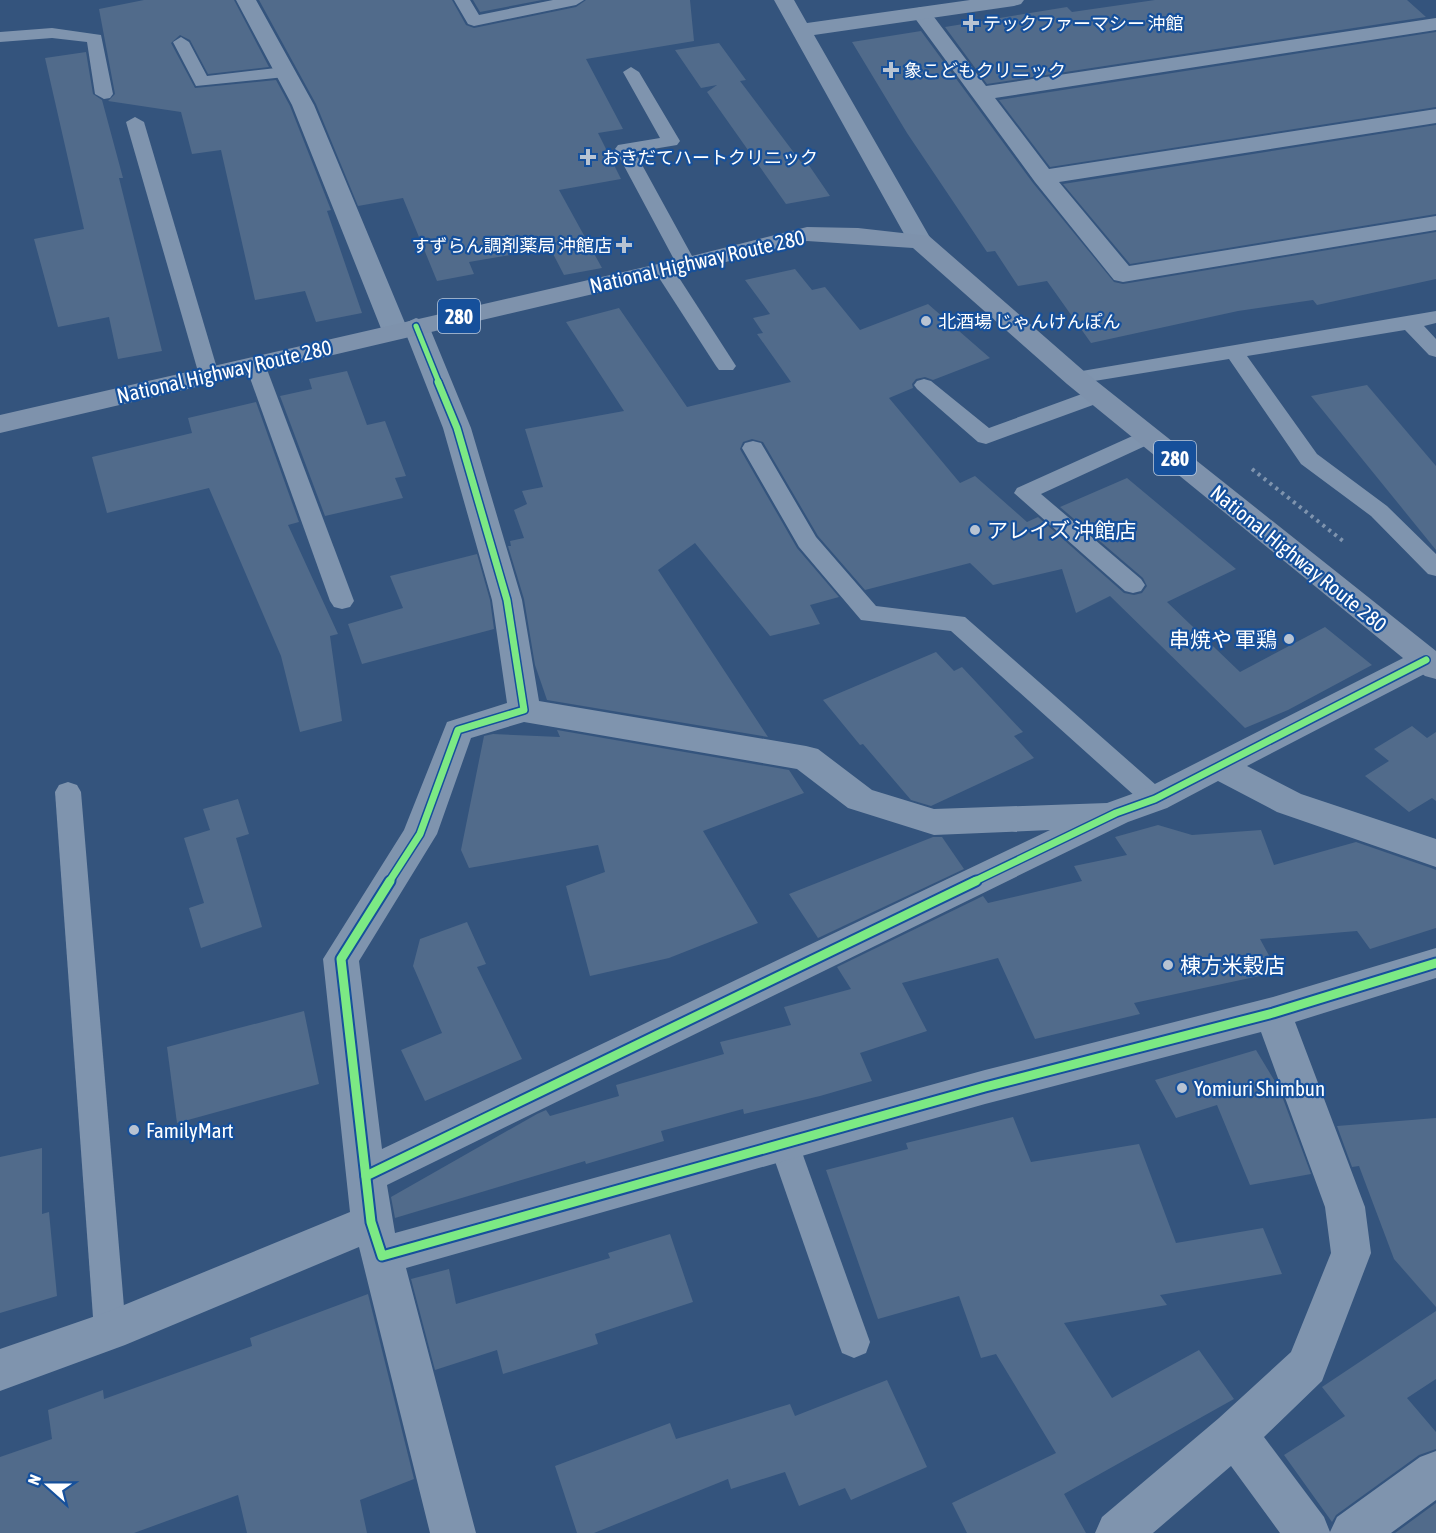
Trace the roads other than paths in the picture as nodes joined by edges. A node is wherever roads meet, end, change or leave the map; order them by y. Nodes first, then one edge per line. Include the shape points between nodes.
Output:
1 (246, 0) edge
2 (462, 0) edge
3 (576, 0) edge
4 (784, 0) edge
5 (1014, 0) edge
6 (953, 4) edge
7 (921, 13) junction
8 (1436, 24) edge
9 (802, 30) junction
10 (0, 37) edge
11 (182, 42) dead end
12 (285, 72) junction
13 (631, 72) dead end
14 (982, 93) junction
15 (104, 94) dead end
16 (1436, 116) edge
17 (135, 122) dead end
18 (1043, 177) junction
19 (1436, 223) edge
20 (920, 241) junction
21 (675, 267) junction
22 (1436, 317) edge
23 (1410, 323) junction
24 (405, 329) junction
25 (1436, 351) edge
26 (1234, 352) junction
27 (255, 364) junction
28 (726, 366) dead end
29 (209, 375) junction
30 (1076, 378) junction
31 (924, 385) dead end
32 (1097, 396) junction
33 (0, 424) edge
34 (1148, 436) junction
35 (753, 448) dead end
36 (1436, 568) edge
37 (1133, 585) dead end
38 (342, 601) dead end
39 (1433, 660) edge
40 (524, 710) junction
41 (1219, 767) junction
42 (68, 792) dead end
43 (1155, 799) junction
44 (1116, 813) junction
45 (1436, 853) edge
46 (1436, 963) edge
47 (1273, 1013) junction
48 (784, 1144) junction
49 (366, 1176) junction
50 (377, 1239) junction
51 (110, 1332) junction
52 (854, 1342) dead end
53 (0, 1370) edge
54 (1235, 1434) junction
55 (1436, 1473) edge
56 (453, 1533) edge
57 (1118, 1533) edge
58 (1308, 1533) edge
59 (1353, 1533) edge

1 - 12 street
2 - 3 lane via 474,21
4 - 9 street
5 - 6 street
6 - 7 street
7 - 9 street
7 - 14 street
8 - 14 street
9 - 20 street
10 - 15 lane via 52,33 95,38
11 - 12 lane via 202,82
12 - 24 street
13 - 21 lane via 671,141 624,149
14 - 18 street
16 - 18 street
17 - 29 lane
18 - 19 street via 1124,275
20 - 21 highway, National Highway Route 280 / 280 via 807,234
20 - 30 highway, National Highway Route 280 / 280
21 - 24 highway, National Highway Route 280 / 280
21 - 28 lane
22 - 23 lane
23 - 25 lane
23 - 26 lane
24 - 27 highway, National Highway Route 280 / 280
24 - 40 street via 457,428 507,600
26 - 30 lane
26 - 36 lane via 1309,459 1379,511
27 - 29 highway, National Highway Route 280 / 280
27 - 38 lane
29 - 33 highway, National Highway Route 280 / 280
30 - 32 highway, National Highway Route 280 / 280
31 - 32 lane via 986,437
32 - 34 highway, National Highway Route 280 / 280
34 - 37 lane via 1025,493
34 - 39 highway, National Highway Route 280 / 280
35 - 43 lane via 807,542 870,614 957,623
39 - 41 street
40 - 44 street via 806,758 860,799 934,822
40 - 49 street via 458,730 420,834 341,960
41 - 43 street
41 - 45 street via 1288,803
42 - 51 lane
43 - 44 street
44 - 49 street
46 - 47 street
47 - 48 street via 985,1087
47 - 54 street via 1345,1207 1351,1253 1307,1366
48 - 50 street
48 - 52 lane
49 - 50 street
50 - 51 street
50 - 56 street
51 - 53 street
54 - 57 street
54 - 58 street
55 - 59 street

